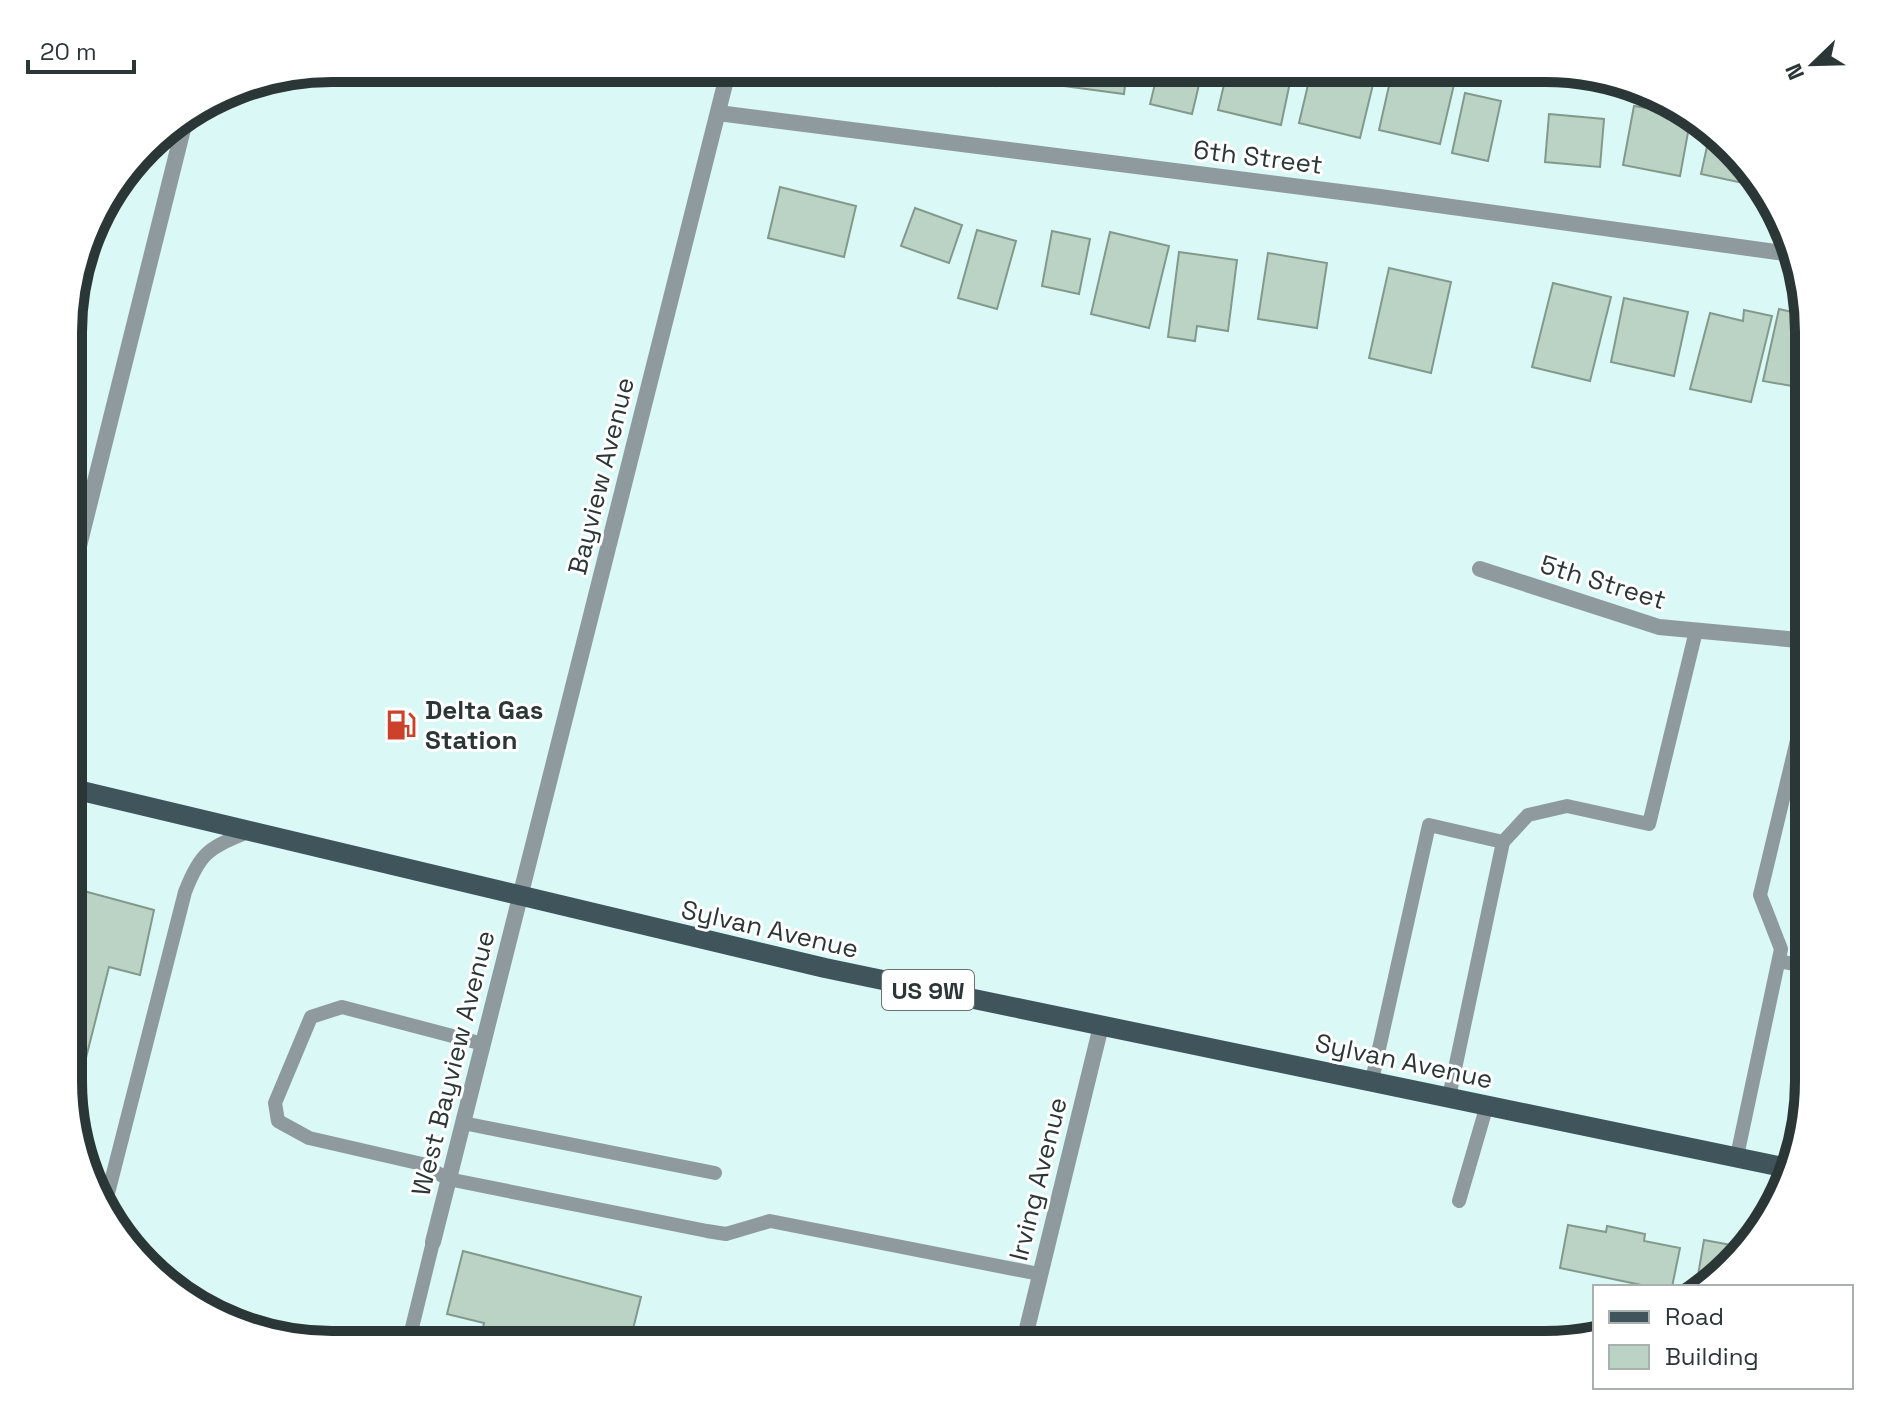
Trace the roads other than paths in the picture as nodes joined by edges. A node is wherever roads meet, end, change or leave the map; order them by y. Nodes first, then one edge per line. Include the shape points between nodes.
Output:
1 (725, 83) edge
2 (718, 113) junction
3 (182, 132) edge
4 (1782, 253) edge
5 (82, 532) edge
6 (1480, 569) dead end
7 (1696, 631) junction
8 (1795, 640) edge
9 (1794, 751) edge
10 (83, 791) edge
11 (250, 831) junction
12 (1503, 842) junction
13 (519, 896) junction
14 (1779, 961) junction
15 (1794, 964) edge
16 (1101, 1026) junction
17 (483, 1044) junction
18 (1372, 1080) junction
19 (1449, 1097) junction
20 (1487, 1105) junction
21 (463, 1123) junction
22 (1737, 1156) junction
23 (1780, 1166) edge
24 (715, 1173) dead end
25 (448, 1179) junction
26 (108, 1192) edge
27 (1459, 1201) dead end
28 (433, 1242) joint
29 (1039, 1274) junction
30 (411, 1330) edge
31 (1026, 1331) edge

1 - 2 street, Bayview Avenue
2 - 4 street, 6th Street
2 - 13 street, Bayview Avenue
3 - 5 street
6 - 7 street, 5th Street via 1659,627
7 - 8 street, 5th Street
7 - 12 lane via 1649,824 1567,806 1528,815
9 - 14 lane via 1760,895 1781,949
10 - 11 main road, Sylvan Avenue / US 9W
11 - 13 main road, Sylvan Avenue / US 9W
11 - 26 lane via 212,848 195,864
12 - 18 lane via 1429,825
12 - 19 lane
13 - 16 main road, Sylvan Avenue / US 9W
13 - 17 street, West Bayview Avenue
14 - 15 lane
14 - 22 lane
16 - 18 main road, Sylvan Avenue / US 9W
16 - 29 street, Irving Avenue
17 - 21 street, West Bayview Avenue
17 - 25 lane via 342,1007 322,1012 311,1017 275,1103 278,1121 309,1138 422,1164
18 - 19 main road, Sylvan Avenue / US 9W
19 - 20 main road, Sylvan Avenue / US 9W
20 - 22 main road, Sylvan Avenue / US 9W
20 - 27 lane
21 - 24 lane
21 - 25 street, West Bayview Avenue
22 - 23 main road, Sylvan Avenue / US 9W
25 - 28 street, West Bayview Avenue
25 - 29 lane via 707,1231 726,1234 770,1221
28 - 30 lane
29 - 31 street, Irving Avenue

